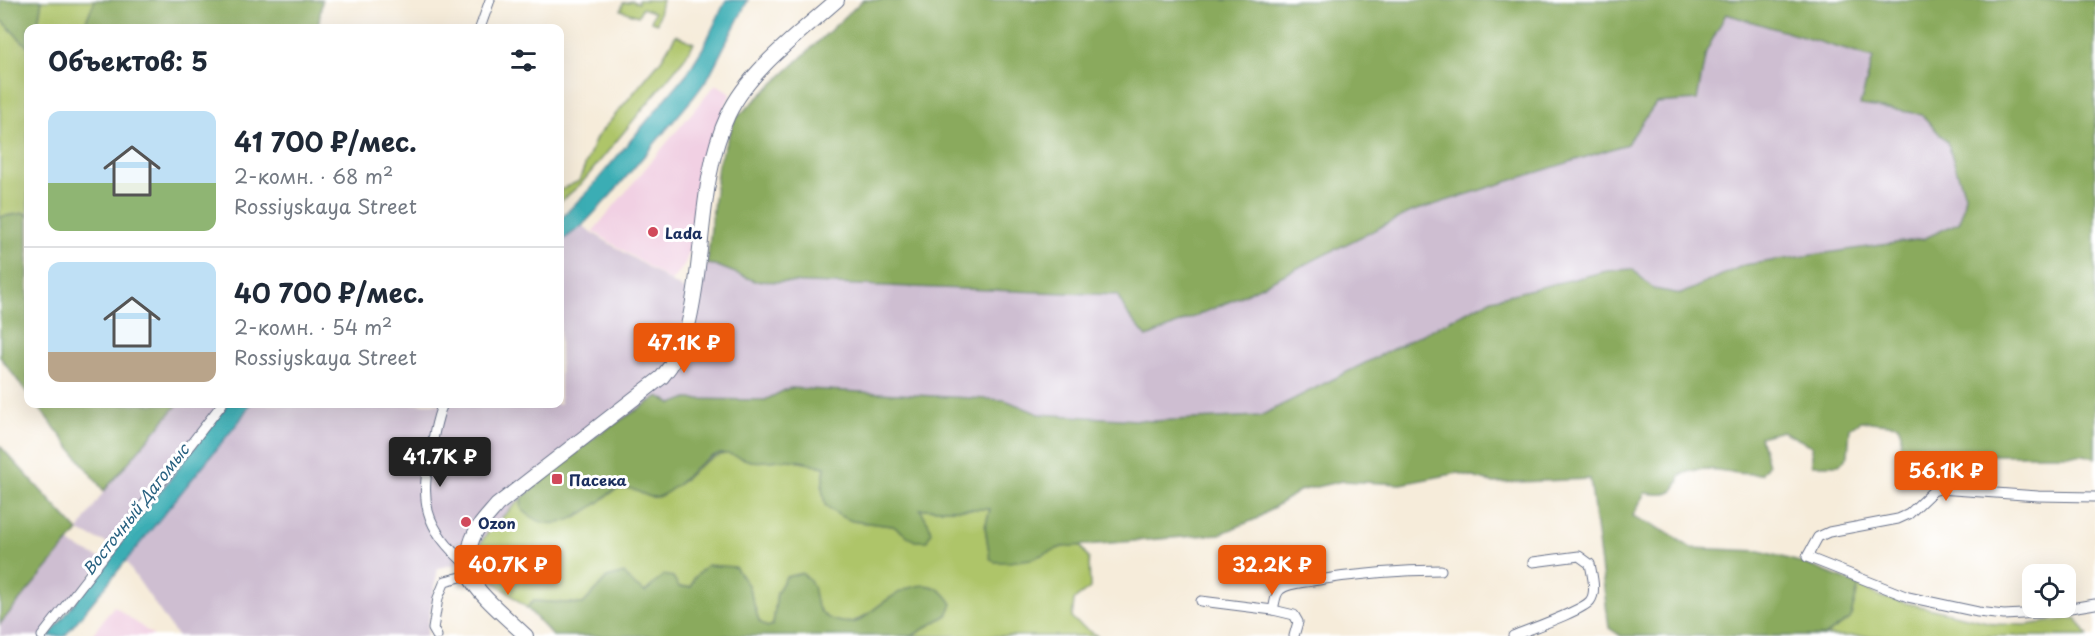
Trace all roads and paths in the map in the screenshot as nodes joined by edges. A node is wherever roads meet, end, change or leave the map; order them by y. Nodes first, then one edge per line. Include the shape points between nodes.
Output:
1 (490, 0) edge
2 (837, 0) edge
3 (481, 24) edge
4 (219, 408) edge
5 (442, 408) edge
6 (2095, 497) edge
7 (1533, 562) dead end
8 (469, 570) junction
9 (1441, 570) dead end
10 (1200, 601) dead end
11 (2095, 604) edge
12 (1273, 610) junction
13 (42, 636) edge
14 (437, 636) edge
15 (526, 636) edge
16 (1294, 636) edge
17 (1513, 636) edge

1 - 3 street
2 - 8 main road via 754,76 728,116 711,169 691,315 675,360 662,376 497,505 471,543
4 - 13 street
5 - 8 street via 428,462 429,516 442,541
6 - 11 street via 1939,489 1898,519 1818,537 1807,557 1908,597 1978,612 2040,613
7 - 17 street via 1579,556 1590,564 1593,590 1589,601 1576,609
8 - 14 street via 445,581 435,611 433,629
8 - 15 main road via 476,587
9 - 12 street via 1351,575 1293,584 1280,589
10 - 12 street
12 - 16 street via 1294,615

